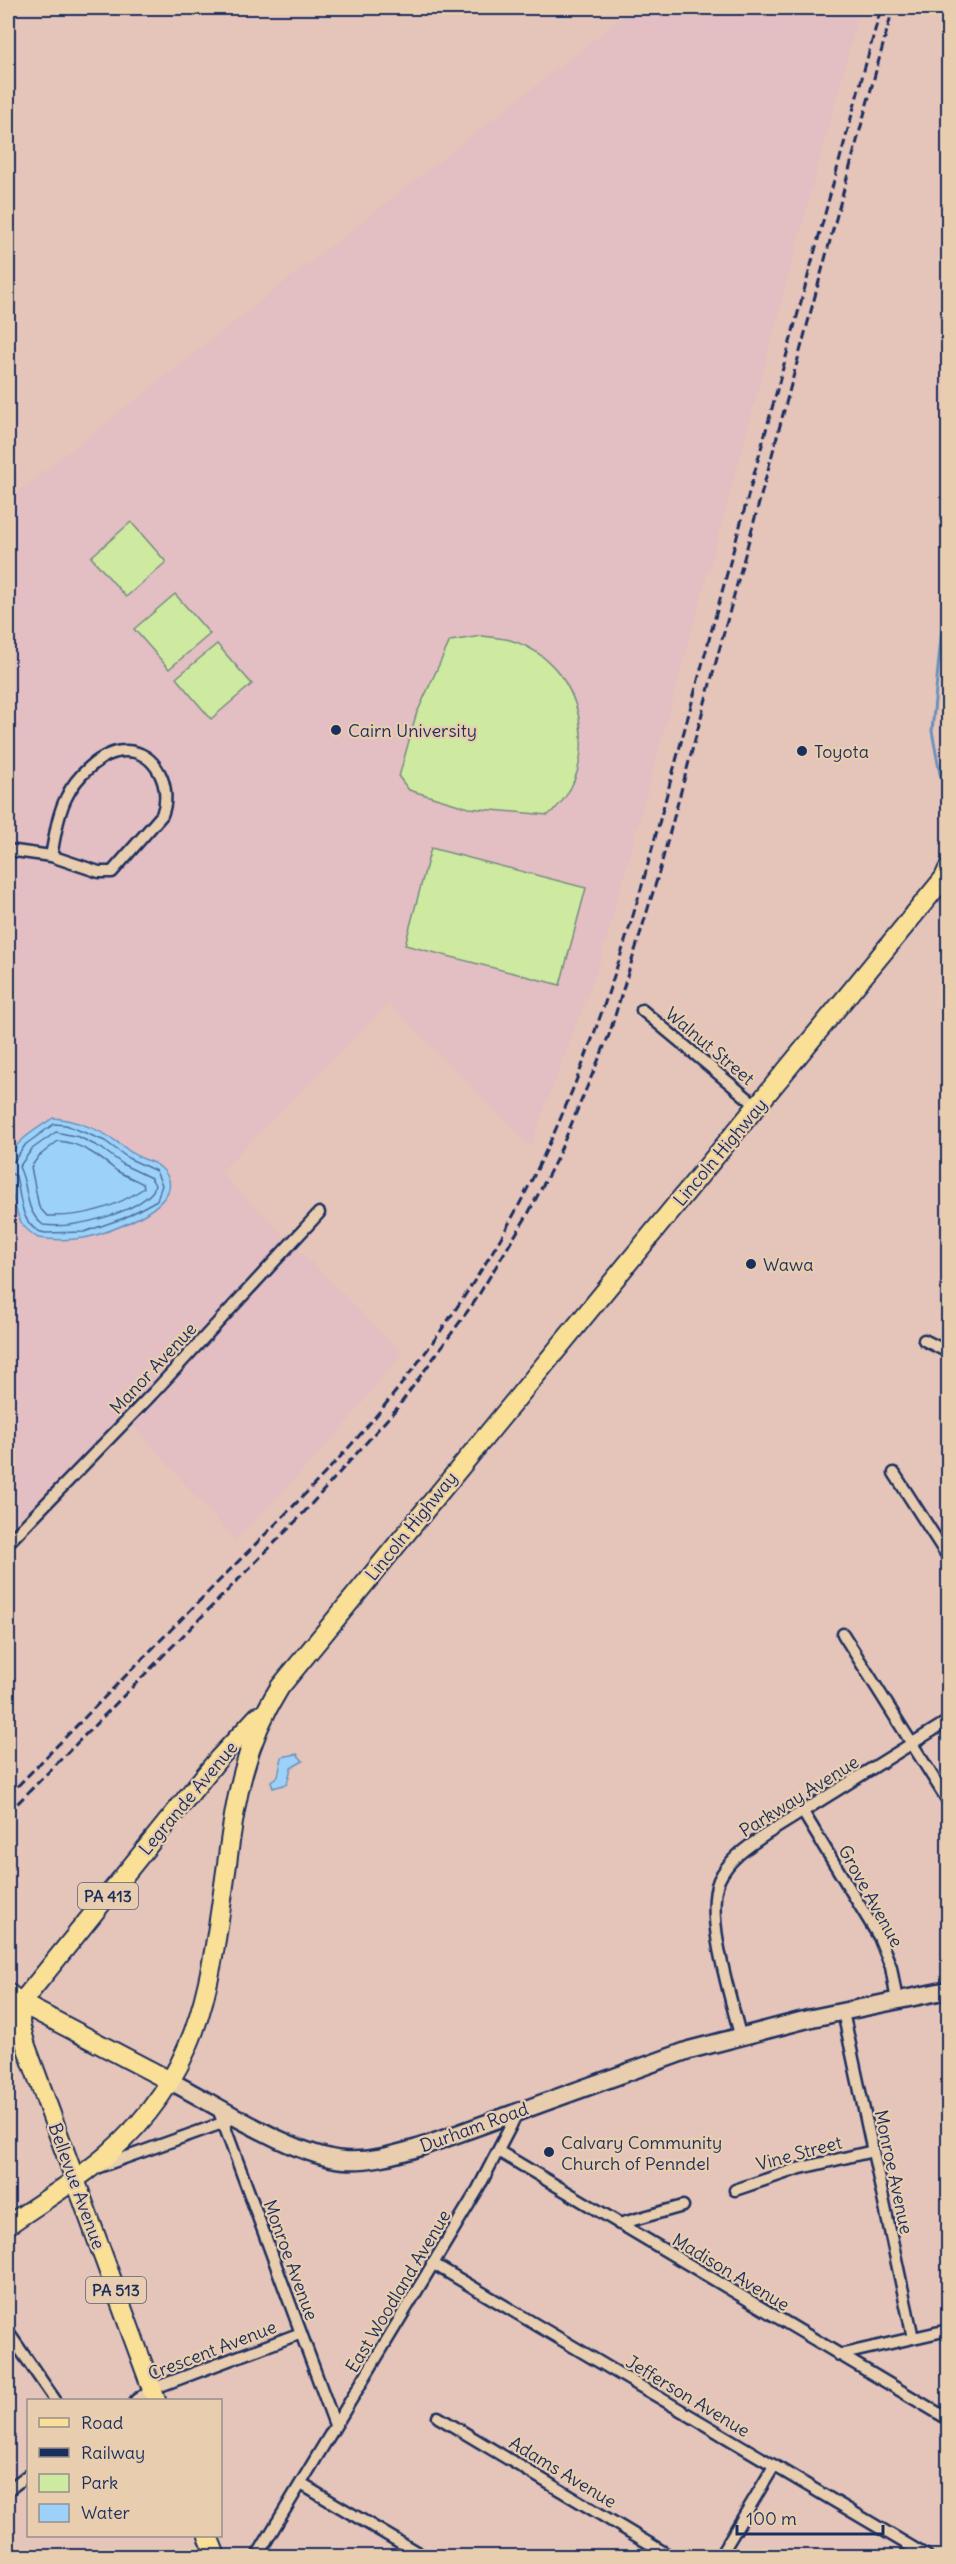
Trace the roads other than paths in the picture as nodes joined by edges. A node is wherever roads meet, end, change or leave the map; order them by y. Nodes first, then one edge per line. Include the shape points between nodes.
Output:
1 (8, 850) edge
2 (51, 856) junction
3 (947, 874) edge
4 (642, 1010) dead end
5 (758, 1106) junction
6 (319, 1213) dead end
7 (924, 1340) dead end
8 (948, 1353) edge
9 (894, 1473) dead end
10 (8, 1543) edge
11 (948, 1557) edge
12 (843, 1634) dead end
13 (268, 1706) junction
14 (948, 1721) edge
15 (913, 1743) junction
16 (948, 1801) edge
17 (803, 1812) junction
18 (948, 1990) edge
19 (14, 1998) edge
20 (897, 2001) junction
21 (843, 2012) junction
22 (740, 2035) junction
23 (170, 2081) junction
24 (518, 2112) junction
25 (231, 2120) junction
26 (498, 2151) junction
27 (873, 2151) junction
28 (80, 2176) junction
29 (735, 2190) dead end
30 (683, 2206) dead end
31 (619, 2224) junction
32 (8, 2225) edge
33 (432, 2263) junction
34 (948, 2330) edge
35 (8, 2332) edge
36 (301, 2334) junction
37 (913, 2338) junction
38 (839, 2355) junction
39 (154, 2395) edge
40 (54, 2399) edge
41 (438, 2417) dead end
42 (948, 2419) edge
43 (335, 2425) junction
44 (774, 2466) junction
45 (27, 2476) edge
46 (301, 2484) junction
47 (8, 2490) edge
48 (209, 2537) edge
49 (216, 2556) edge
50 (257, 2556) edge
51 (423, 2556) edge
52 (670, 2556) edge
53 (720, 2556) edge
54 (927, 2556) edge

1 - 2 street
2 - 2 street via 66,797 100,760 111,753 132,751 150,762 165,781 167,803 162,815 116,869 108,874
3 - 5 main road, Lincoln Highway
4 - 5 street, Walnut Street
5 - 13 main road, Lincoln Highway via 306,1652
6 - 10 street, Manor Avenue
7 - 8 street
9 - 11 street
12 - 15 street
13 - 19 main road, Legrande Avenue / PA 413
13 - 23 main road, Lincoln Highway via 250,1745 238,1790 204,2003
14 - 15 street, Parkway Avenue
15 - 16 street
15 - 17 street, Parkway Avenue
17 - 20 street, Grove Avenue via 879,1937 891,1967
17 - 22 street, Parkway Avenue via 745,1849 730,1863 716,1888 715,1919
18 - 20 main road, Durham Road
19 - 23 main road, Durham Road
19 - 28 main road, Bellevue Avenue / PA 513 via 26,2046
20 - 21 main road, Durham Road
21 - 22 main road, Durham Road
21 - 27 street, Monroe Avenue
22 - 24 main road, Durham Road
23 - 25 main road, Durham Road via 217,2106
23 - 28 main road, Lincoln Highway via 133,2129
24 - 25 main road, Durham Road via 413,2149 360,2160 313,2154
24 - 26 street, East Woodland Avenue
25 - 28 street
25 - 36 street, Monroe Avenue
26 - 31 street, Madison Avenue
26 - 33 street, East Woodland Avenue
27 - 29 street, Vine Street via 797,2169
27 - 37 street, Monroe Avenue
28 - 32 main road, Lincoln Highway
28 - 39 main road, Bellevue Avenue / PA 513
30 - 31 street
31 - 38 street, Madison Avenue
33 - 43 street, East Woodland Avenue
33 - 44 street, Jefferson Avenue
34 - 37 street
35 - 40 street
36 - 39 street, Crescent Avenue
36 - 43 street, Monroe Avenue
37 - 38 street
38 - 42 street, Madison Avenue
41 - 52 street, Adams Avenue
43 - 46 street, East Woodland Avenue
44 - 53 street
44 - 54 street, Jefferson Avenue
45 - 47 street
46 - 50 street, East Woodland Avenue
46 - 51 street
48 - 49 main road

